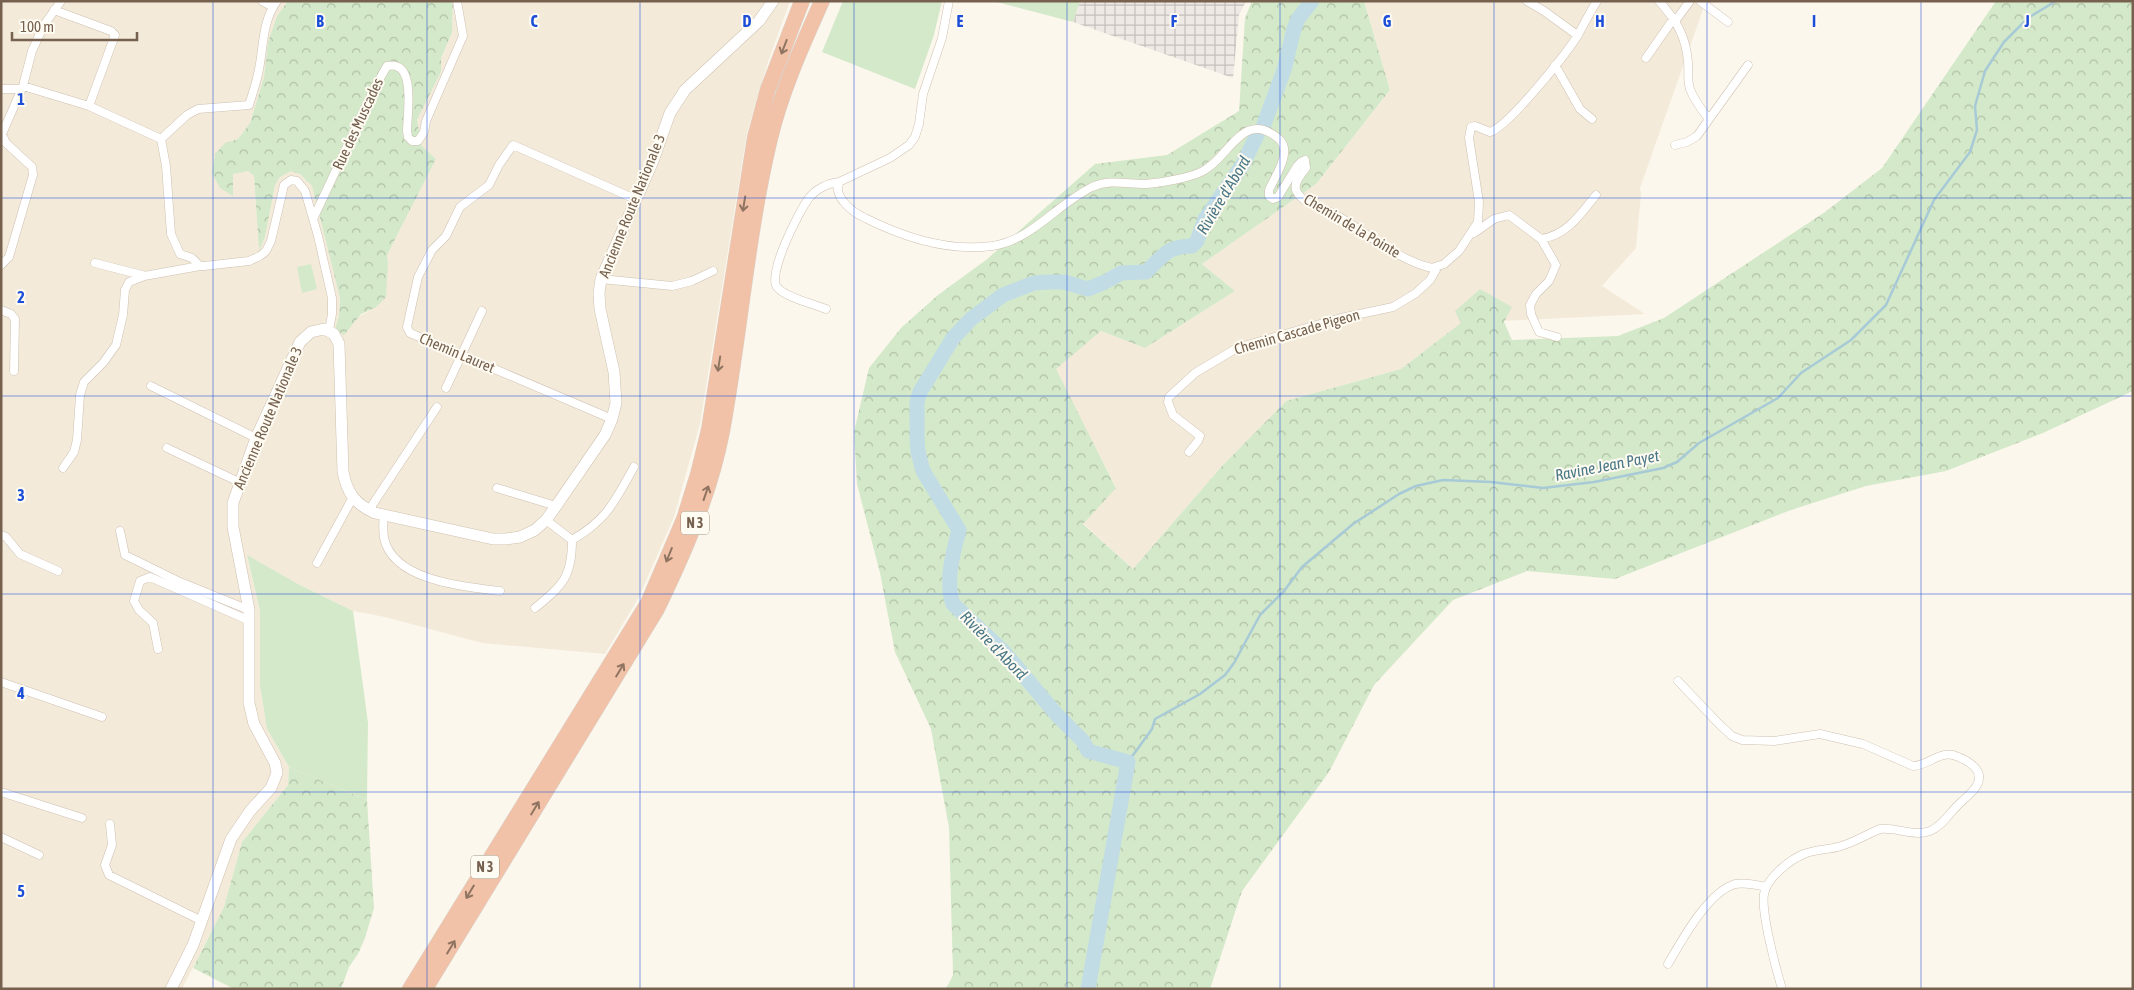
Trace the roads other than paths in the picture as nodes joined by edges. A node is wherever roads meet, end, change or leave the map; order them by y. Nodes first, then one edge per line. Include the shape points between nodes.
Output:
1 (61, 1) edge
2 (262, 1) edge
3 (457, 1) edge
4 (773, 1) edge
5 (802, 1) edge
6 (822, 1) edge
7 (949, 1) edge
8 (1527, 1) edge
9 (1597, 1) edge
10 (1659, 1) edge
11 (1690, 1) edge
12 (1700, 1) edge
13 (275, 4) edge
14 (54, 10) junction
15 (1675, 19) junction
16 (1728, 22) dead end
17 (1578, 35) junction
18 (1646, 58) dead end
19 (1556, 65) junction
20 (1748, 65) dead end
21 (22, 88) junction
22 (1, 89) edge
23 (89, 106) junction
24 (1708, 118) junction
25 (1592, 120) dead end
26 (161, 139) junction
27 (1675, 146) dead end
28 (839, 182) junction
29 (1596, 195) dead end
30 (635, 199) junction
31 (314, 217) junction
32 (1471, 236) junction
33 (1540, 239) junction
34 (96, 263) dead end
35 (1, 265) edge
36 (200, 266) junction
37 (1437, 268) junction
38 (713, 271) dead end
39 (144, 276) junction
40 (601, 279) junction
41 (826, 308) dead end
42 (1, 310) edge
43 (482, 311) dead end
44 (329, 330) junction
45 (1557, 337) dead end
46 (462, 355) junction
47 (14, 371) dead end
48 (150, 386) dead end
49 (446, 388) dead end
50 (437, 407) dead end
51 (612, 419) junction
52 (256, 438) junction
53 (167, 448) dead end
54 (1189, 452) dead end
55 (634, 467) dead end
56 (64, 468) dead end
57 (239, 482) junction
58 (497, 488) dead end
59 (352, 499) junction
60 (556, 506) junction
61 (369, 510) junction
62 (384, 515) junction
63 (546, 520) junction
64 (120, 531) dead end
65 (1, 535) edge
66 (572, 540) junction
67 (318, 563) dead end
68 (58, 571) dead end
69 (500, 591) dead end
70 (535, 608) dead end
71 (250, 615) junction
72 (158, 649) dead end
73 (1678, 681) dead end
74 (1, 682) edge
75 (102, 717) dead end
76 (1, 792) edge
77 (82, 818) dead end
78 (110, 824) dead end
79 (1, 837) edge
80 (39, 855) dead end
81 (1766, 887) junction
82 (202, 921) junction
83 (1668, 964) dead end
84 (171, 989) edge
85 (410, 989) edge
86 (425, 989) edge
87 (1782, 989) edge

1 - 14 street
2 - 13 street
3 - 31 street, Rue des Muscades via 464,36 418,141 408,138 407,79 398,66 387,66 374,87
4 - 30 main road, Ancienne Route Nationale 3 via 759,21 685,90 670,113
5 -> 85 highway, N 3 via 768,89 755,137 709,430 684,519 648,603
86 -> 6 highway, N 3 via 657,609 694,526 722,432 770,138 784,90
7 - 28 street via 942,38 923,94 915,137 902,151
8 - 17 street
9 - 17 street
10 - 15 street
11 - 15 street
12 - 16 street
13 - 26 street via 263,36 259,73 249,105 198,109
14 - 21 street via 32,50
14 - 23 street via 114,35
15 - 18 street
15 - 24 street via 1687,49 1689,87
17 - 19 street
19 - 25 street via 1580,109
19 - 32 street via 1495,130 1490,132 1470,126 1479,212
20 - 24 street
21 - 22 street
21 - 23 street
21 - 35 street via 2,134 6,143 32,166 33,175 9,257
23 - 26 street
24 - 27 street via 1697,136
26 - 36 street via 171,234 180,254 192,258
28 - 37 street, Chemin de la Pointe via 837,190 847,205 887,229 950,245 991,246 1010,242 1101,184 1158,183 1204,171 1223,156 1242,133 1260,129 1284,146 1285,154 1269,196 1273,199 1278,197 1297,166 1305,160 1306,168 1297,181 1297,193 1409,260
28 - 41 street via 818,189 809,198 774,274 775,285 782,292
29 - 33 street via 1570,225 1558,234
30 - 40 main road, Ancienne Route Nationale 3
30 - 46 street, Chemin Lauret via 511,146 489,185 457,211 446,236 432,250 418,278 407,324 409,331
31 - 36 street via 303,186 297,181 287,181 281,190 271,241 263,254 249,261
31 - 44 street via 332,298
32 - 33 street via 1494,219 1509,215
32 - 37 street via 1459,251
33 - 45 street via 1556,264 1549,281 1532,299 1531,314 1539,332
34 - 39 street
36 - 39 street
37 - 54 street, Chemin Cascade Pigeon via 1416,293 1393,307 1236,348 1195,373 1169,397 1168,402 1174,415 1200,436
38 - 40 street via 672,286
39 - 56 street via 129,282 116,345 84,382 80,395 78,440
40 - 51 main road, Ancienne Route Nationale 3 via 600,309 616,388
42 - 47 street via 15,319
43 - 46 street
44 - 52 main road, Ancienne Route Nationale 3 via 317,329 300,342
44 - 59 main road via 339,344 343,472
46 - 49 street
46 - 51 street, Chemin Lauret
48 - 52 street
50 - 61 street
51 - 60 main road, Ancienne Route Nationale 3 via 605,435
52 - 57 main road, Ancienne Route Nationale 3
53 - 57 street
55 - 66 street via 608,511
57 - 71 main road, Ancienne Route Nationale 3 via 232,515
58 - 60 street
59 - 61 main road, Ancienne Route Nationale 3
59 - 67 street
60 - 63 main road, Ancienne Route Nationale 3
61 - 62 main road, Ancienne Route Nationale 3
62 - 63 main road, Ancienne Route Nationale 3 via 493,539 520,537
62 - 69 street via 384,539 399,562 411,570 460,586
63 - 66 street
64 - 71 street via 125,555
65 - 68 street via 25,558
66 - 70 street via 567,576 551,596
71 - 72 street via 145,577 140,581 134,601 138,610 153,623
71 - 82 main road, Ancienne Route Nationale 3 via 249,703 254,724 277,773 270,788 231,840
73 - 81 street via 1732,736 1742,740 1774,741 1820,734 1863,744 1913,766 1939,756 1954,756 1972,764 1980,774 1973,790 1948,817 1929,831 1880,829 1840,846 1806,853 1791,862
74 - 75 street
76 - 77 street
78 - 82 street via 112,845 105,865 109,875
79 - 80 street
81 - 83 street via 1736,884 1718,895 1690,926
81 - 87 street via 1764,902
82 - 84 main road, Ancienne Route Nationale 3

